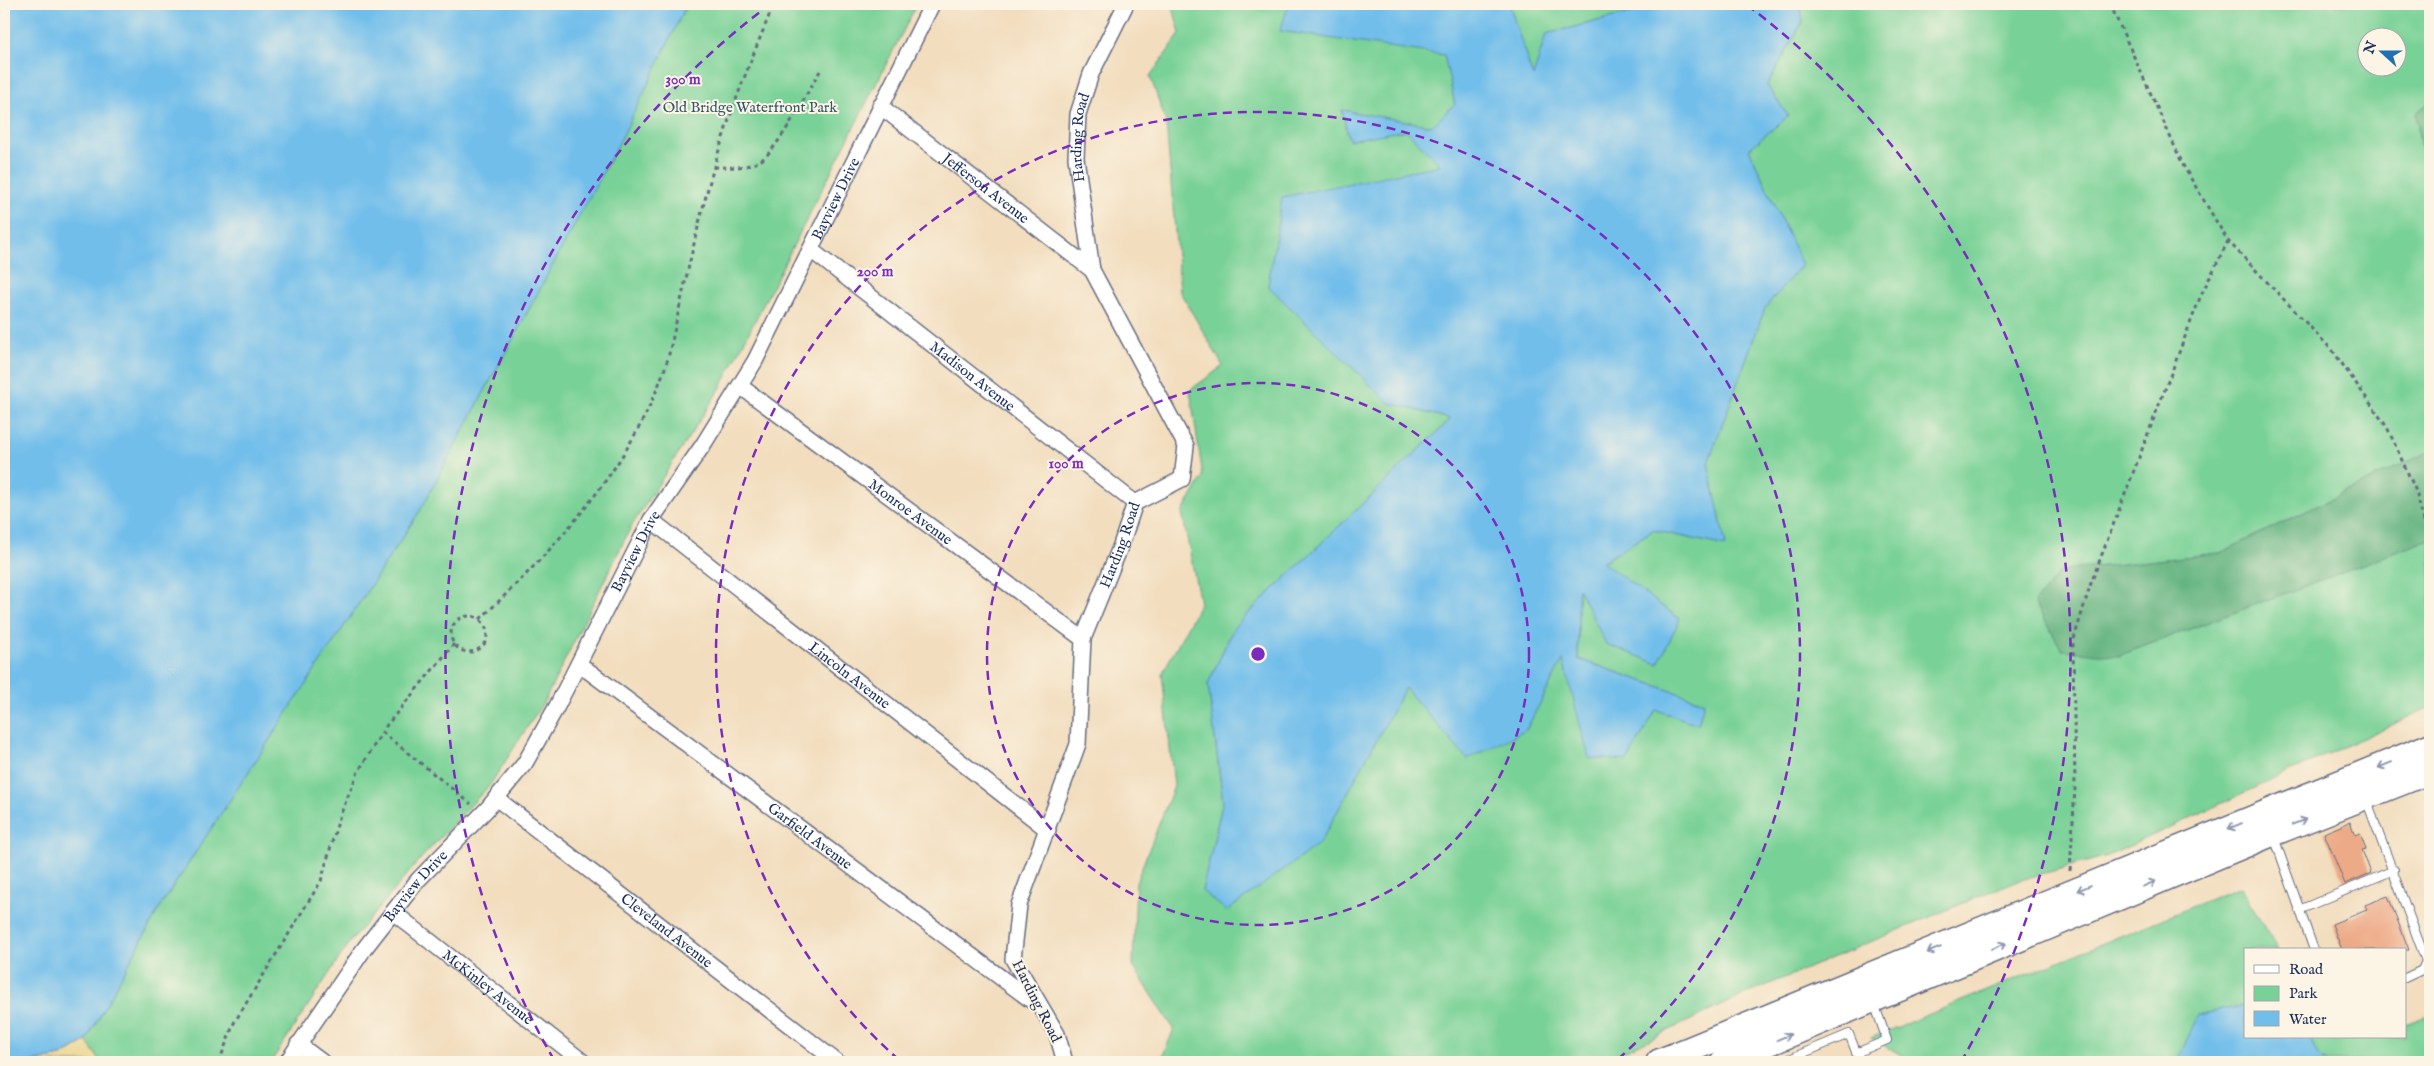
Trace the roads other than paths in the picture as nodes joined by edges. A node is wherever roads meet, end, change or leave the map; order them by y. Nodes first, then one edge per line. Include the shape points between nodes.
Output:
1 (932, 4) edge
2 (1126, 4) edge
3 (880, 106) junction
4 (811, 250) junction
5 (1092, 270) junction
6 (740, 386) junction
7 (1134, 503) junction
8 (651, 520) junction
9 (1083, 639) junction
10 (579, 664) junction
11 (2430, 746) edge
12 (2430, 770) edge
13 (2366, 797) junction
14 (496, 798) junction
15 (1048, 830) junction
16 (2273, 833) junction
17 (2394, 870) junction
18 (2299, 910) junction
19 (393, 912) junction
20 (2313, 948) edge
21 (2406, 978) edge
22 (1872, 999) junction
23 (1041, 1008) junction
24 (1844, 1023) junction
25 (298, 1044) junction
26 (1856, 1053) junction
27 (287, 1062) edge
28 (322, 1062) edge
29 (583, 1062) edge
30 (837, 1062) edge
31 (1065, 1062) edge
32 (1659, 1062) edge
33 (1723, 1062) edge
34 (1782, 1062) edge
35 (1860, 1062) edge

1 - 3 street, Bayview Drive
2 - 5 street, Harding Road via 1091,74 1078,114 1076,158
3 - 4 street, Bayview Drive
3 - 5 street, Jefferson Avenue
4 - 6 street, Bayview Drive
4 - 7 street, Madison Avenue
5 - 7 street, Harding Road via 1186,446 1182,479
6 - 8 street, Bayview Drive
6 - 9 street, Monroe Avenue
7 - 9 street, Harding Road via 1121,545
8 - 10 street, Bayview Drive
8 - 15 street, Lincoln Avenue
9 - 15 street, Harding Road via 1078,744
10 - 14 street, Bayview Drive via 525,763
10 - 23 street, Garfield Avenue
11 -> 32 highway
12 - 13 highway
16 -> 13 highway
13 - 17 lane
14 - 19 street, Bayview Drive via 418,880
14 - 30 street, Cleveland Avenue
15 - 23 street, Harding Road via 1019,905 1013,959
16 - 18 lane
22 -> 16 highway
17 - 18 lane
17 - 21 lane via 2426,961 2422,970
18 - 20 lane
19 - 25 street, Bayview Drive
19 - 29 street, McKinley Avenue
22 - 24 highway
22 - 26 lane via 1887,1040
23 - 31 street, Harding Road via 1058,1034
24 - 26 lane
33 -> 24 highway
24 - 34 lane
25 - 27 street, Bayview Drive
25 - 28 street
26 - 35 lane

